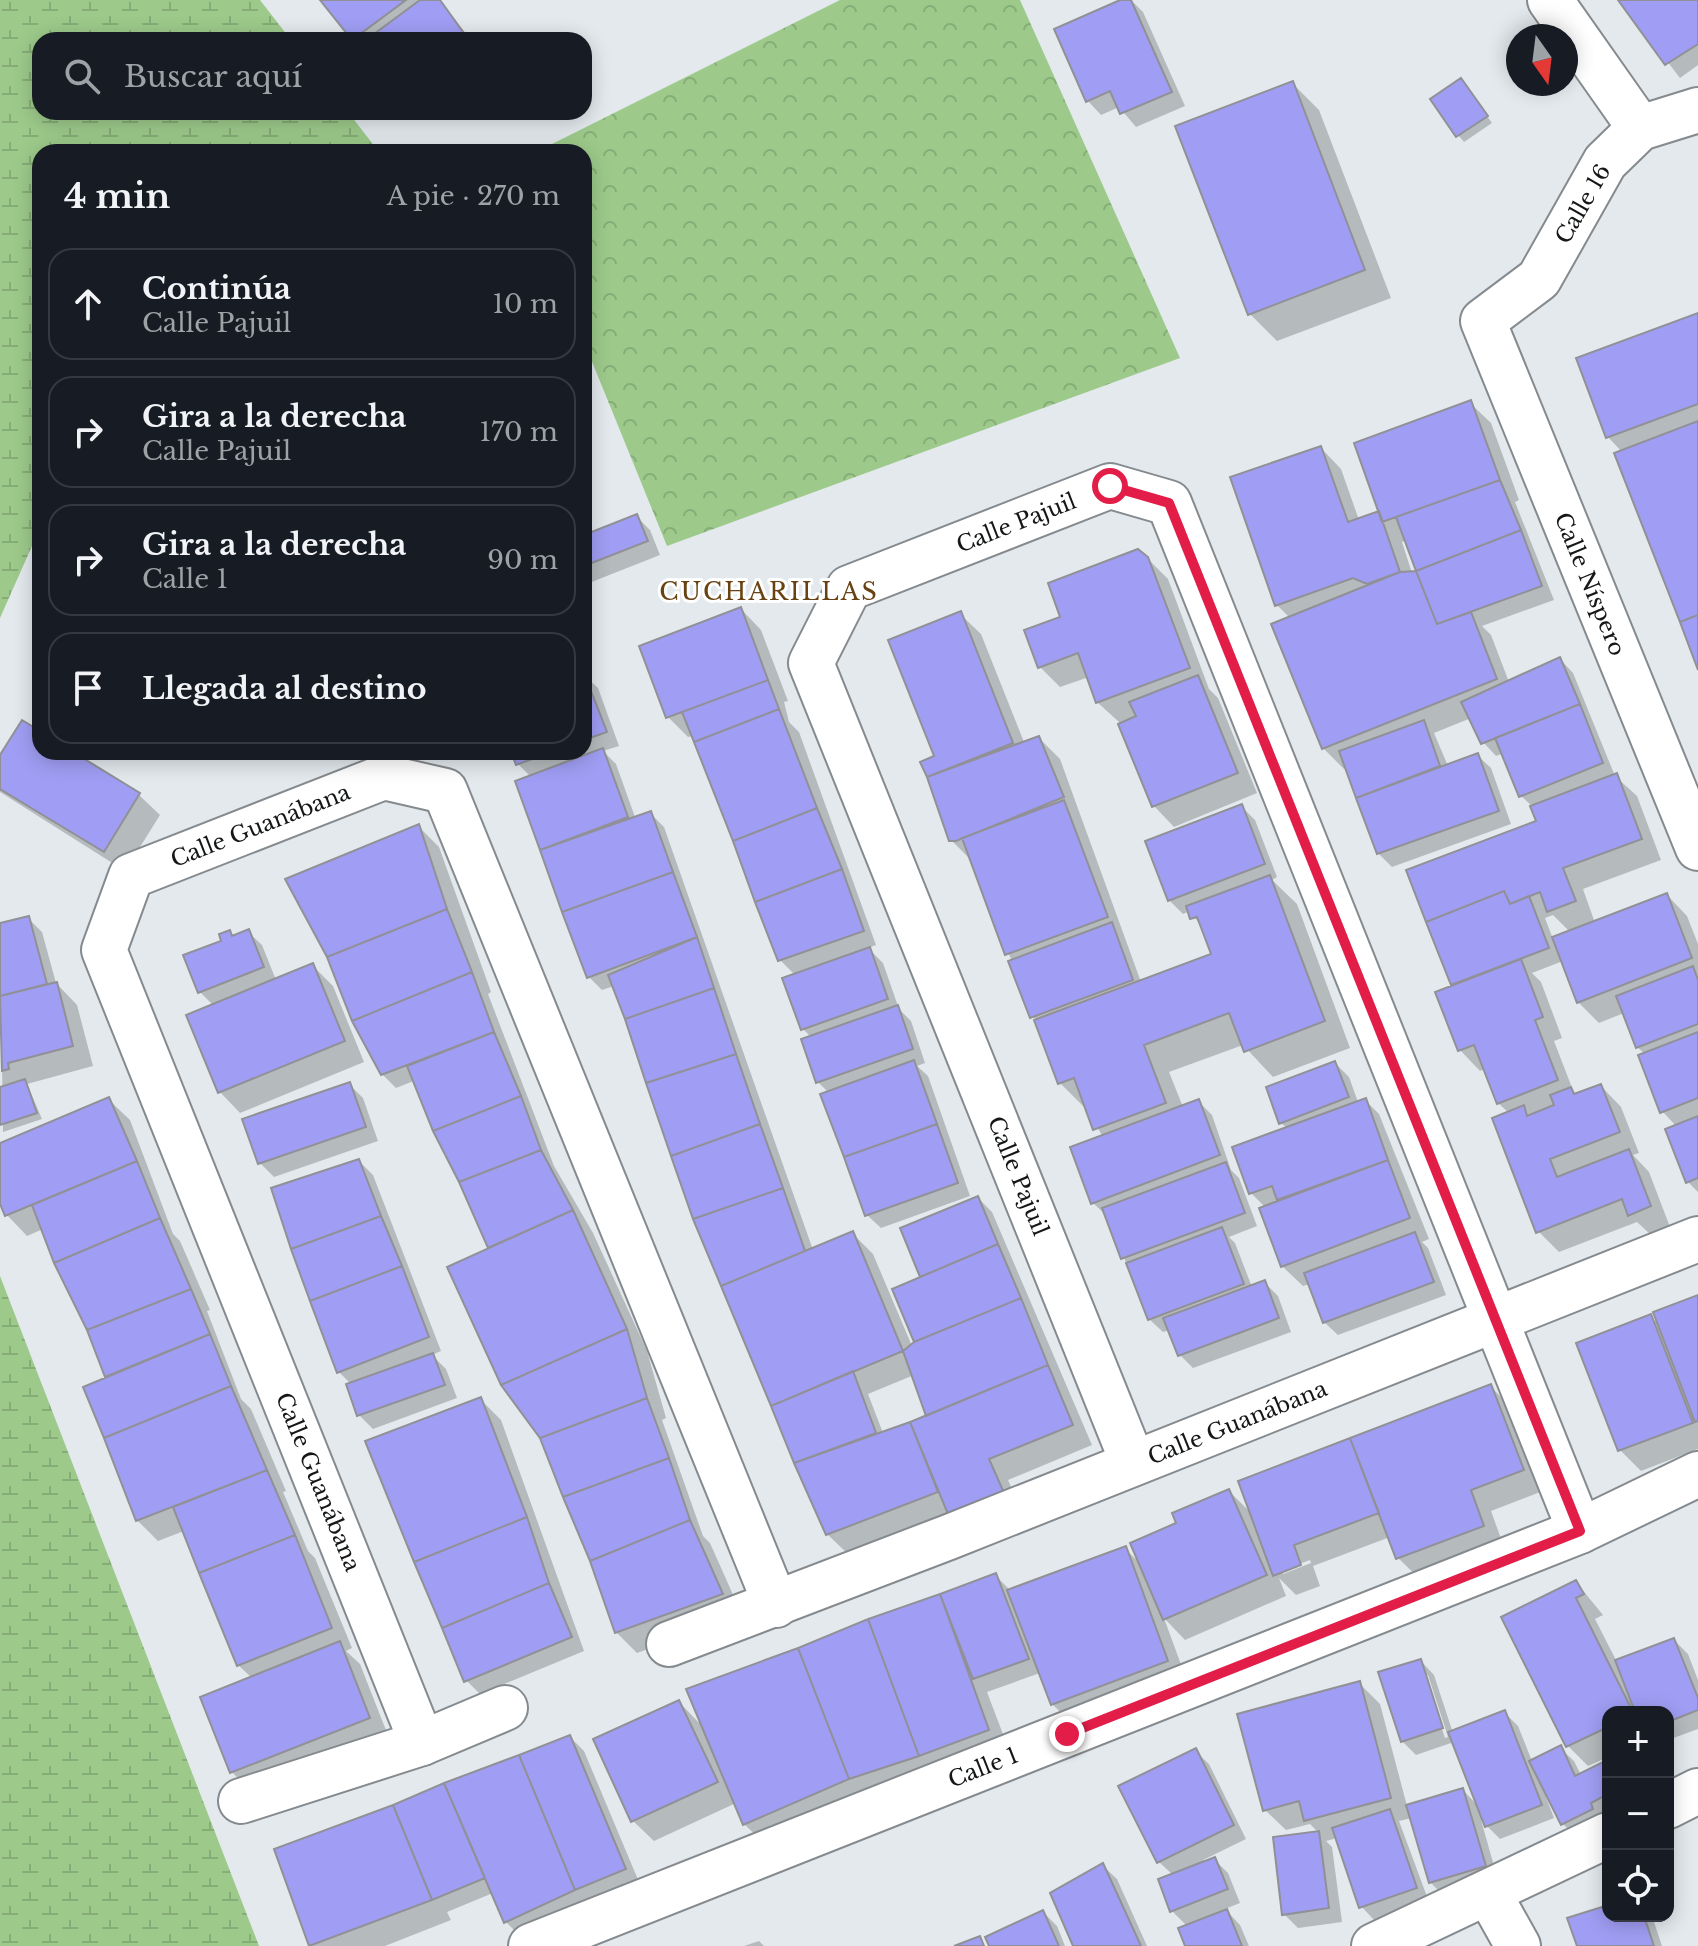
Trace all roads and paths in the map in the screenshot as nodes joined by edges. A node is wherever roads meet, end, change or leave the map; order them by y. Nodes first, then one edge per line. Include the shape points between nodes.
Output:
1 (1550, 0) edge
2 (1698, 110) edge
3 (1640, 128) junction
4 (1483, 321) joint
5 (1698, 848) edge
6 (1698, 1239) edge
7 (1496, 1318) junction
8 (1133, 1463) junction
9 (1698, 1474) edge
10 (1580, 1531) junction
11 (776, 1605) junction
12 (669, 1644) dead end
13 (505, 1708) dead end
14 (422, 1743) junction
15 (1698, 1791) edge
16 (241, 1801) dead end
17 (1674, 1803) edge
18 (1602, 1838) edge
19 (1489, 1894) junction
20 (1392, 1943) edge
21 (531, 1946) edge
22 (1518, 1946) edge

1 - 3 street
2 - 3 street, Calle 16
3 - 4 street, Calle 16 via 1605,162 1539,279
4 - 5 street, Calle Níspero
6 - 7 street, Calle Guanábana
7 - 8 street, Calle Guanábana
7 - 8 street, Calle Pajuil via 1169,503 1110,486 849,588 811,663
7 - 10 street, Calle Pajuil
8 - 11 street, Calle Guanábana
9 - 10 street, Calle 1
10 - 21 street, Calle 1
11 - 12 street, Calle Guanábana
11 - 14 street, Calle Guanábana via 445,791 384,777 160,864 131,876 104,950
13 - 14 street
14 - 16 street
15 - 17 street
18 - 19 street
19 - 20 street
19 - 22 street

